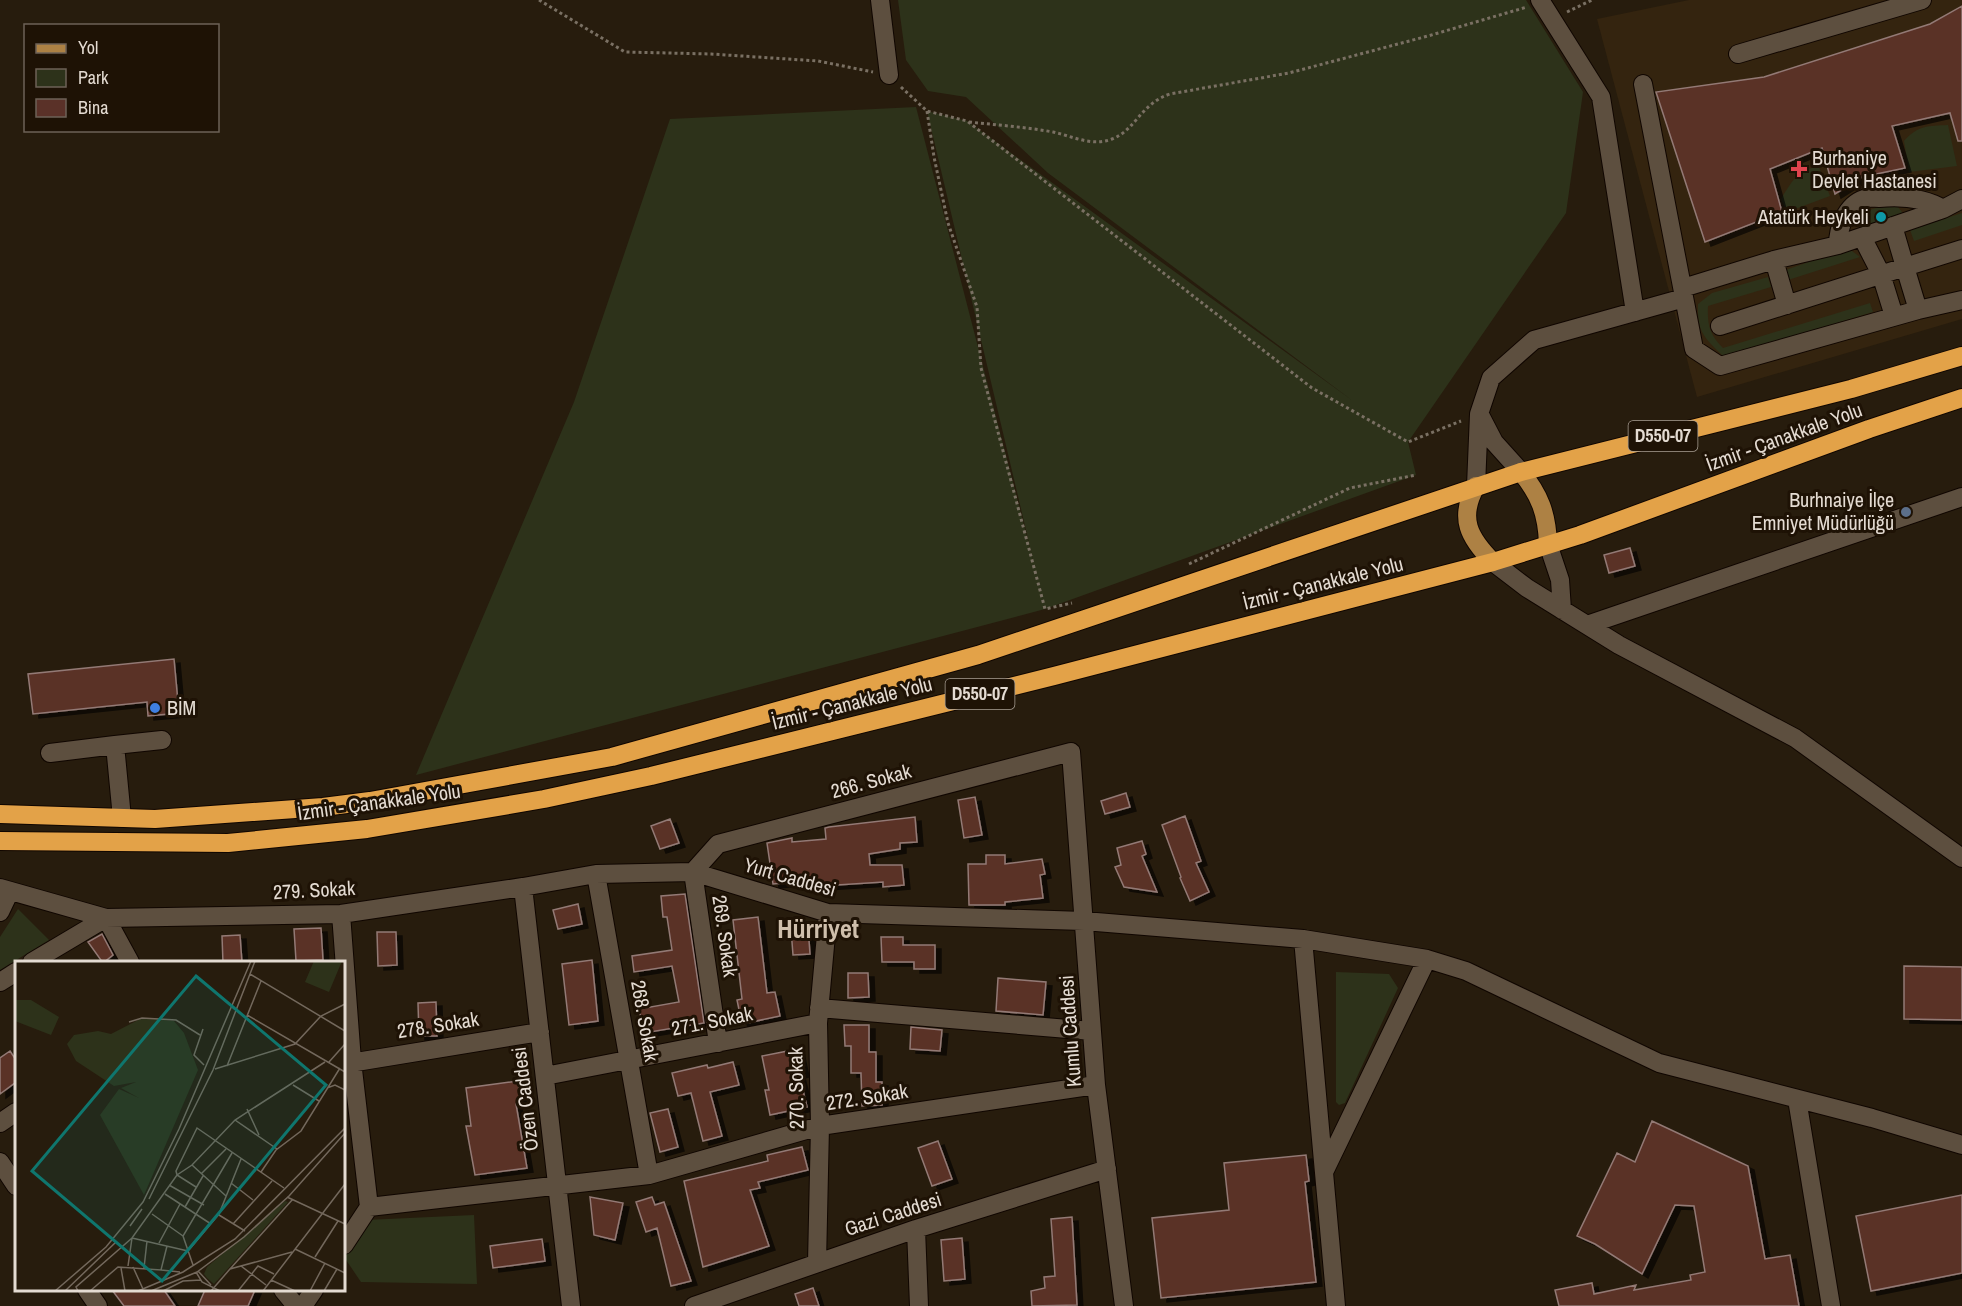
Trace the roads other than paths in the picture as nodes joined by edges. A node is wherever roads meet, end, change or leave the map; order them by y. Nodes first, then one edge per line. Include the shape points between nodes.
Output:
1 (880, 0) edge
2 (1922, 0) edge
3 (1540, 1) edge
4 (1738, 54) dead end
5 (889, 75) road end
6 (1643, 84) dead end
7 (1962, 199) edge
8 (1943, 209) junction
9 (1893, 226) junction
10 (1862, 237) junction
11 (1838, 245) junction
12 (1962, 249) edge
13 (1774, 260) junction
14 (1905, 267) junction
15 (1881, 274) junction
16 (1684, 293) junction
17 (1962, 300) edge
18 (1787, 304) junction
19 (1918, 310) junction
20 (1635, 312) junction
21 (1894, 316) junction
22 (1720, 327) dead end
23 (1962, 356) edge
24 (1947, 404) edge
25 (1479, 414) junction
26 (1521, 472) junction
27 (1476, 486) junction
28 (1962, 497) edge
29 (1548, 544) junction
30 (1493, 562) junction
31 (1562, 610) junction
32 (1587, 625) junction
33 (162, 740) dead end
34 (115, 745) junction
35 (1071, 752) joint
36 (50, 753) dead end
37 (0, 814) edge
38 (122, 818) junction
39 (0, 841) edge
40 (1962, 858) edge
41 (693, 872) junction
42 (596, 874) junction
43 (523, 887) junction
44 (5, 889) edge
45 (0, 912) edge
46 (828, 913) junction
47 (341, 914) junction
48 (106, 918) junction
49 (1084, 921) junction
50 (1304, 939) junction
51 (1427, 959) junction
52 (35, 961) edge
53 (129, 961) edge
54 (343, 961) edge
55 (15, 973) edge
56 (0, 982) edge
57 (345, 999) edge
58 (818, 1016) junction
59 (1092, 1031) junction
60 (540, 1032) junction
61 (718, 1042) junction
62 (628, 1060) junction
63 (348, 1063) edge
64 (545, 1076) junction
65 (1096, 1085) junction
66 (1797, 1099) junction
67 (15, 1113) edge
68 (0, 1123) edge
69 (820, 1126) junction
70 (1962, 1145) edge
71 (0, 1162) edge
72 (1107, 1169) junction
73 (1325, 1170) junction
74 (649, 1175) junction
75 (15, 1184) edge
76 (558, 1186) junction
77 (369, 1207) junction
78 (916, 1229) junction
79 (345, 1243) edge
80 (817, 1263) junction
81 (88, 1291) edge
82 (284, 1291) edge
83 (313, 1291) edge
84 (98, 1306) edge
85 (296, 1306) edge
86 (303, 1306) edge
87 (572, 1306) edge
88 (694, 1306) edge
89 (919, 1306) edge
90 (1124, 1306) edge
91 (1336, 1306) edge
92 (1831, 1306) edge

1 - 5 street
2 - 4 street
3 - 20 street via 1601,97
6 - 16 street
7 - 8 street
8 - 9 street
8 - 11 street via 1930,202 1899,196 1864,199 1847,212 1838,233
9 - 10 street
9 - 14 street
10 - 11 street
10 - 15 street
11 - 13 street
12 - 14 street
13 - 16 street
13 - 18 street
14 - 15 street
14 - 19 street
15 - 18 street
15 - 21 street
16 - 20 street
16 - 21 street via 1694,349 1720,366
17 - 19 street
18 - 22 street
19 - 21 street
20 - 25 street via 1534,340 1491,378
23 - 26 highway, İzmir - Çanakkale Yolu / D550-07 via 1851,389
24 - 29 highway, İzmir - Çanakkale Yolu / D550-07
25 - 26 street via 1494,442
25 - 27 street
26 - 27 highway, İzmir - Çanakkale Yolu / D550-07
26 - 29 main road via 1543,507
27 - 30 main road via 1468,503 1468,525
27 - 38 highway, İzmir - Çanakkale Yolu / D550-07 via 978,655 612,757 323,807
28 - 32 street
29 - 30 highway, İzmir - Çanakkale Yolu / D550-07
29 - 31 street via 1560,579
30 - 31 street
30 - 39 highway, İzmir - Çanakkale Yolu / D550-07 via 674,771 544,799 367,829 228,843
31 - 32 street
32 - 40 street via 1795,738
33 - 34 street
34 - 36 street
34 - 38 street
35 - 41 street, 266. Sokak via 717,844
35 - 49 street, Kumlu Caddesi
37 - 38 highway, İzmir - Çanakkale Yolu / D550-07
41 - 42 street, Yurt Caddesi
41 - 46 street, Yurt Caddesi
41 - 61 street, 269. Sokak
42 - 43 street, Yurt Caddesi
42 - 62 street, 268. Sokak
43 - 47 street, 279. Sokak
43 - 60 street, Özen Caddesi
44 - 45 street
44 - 48 street
46 - 49 street, Yurt Caddesi
46 - 58 street, 270. Sokak
47 - 48 street, 279. Sokak
47 - 54 street
48 - 52 street
48 - 53 street
49 - 50 street, Yurt Caddesi
49 - 59 street, Kumlu Caddesi
50 - 51 street, Yurt Caddesi
50 - 73 street
51 - 66 street, Yurt Caddesi via 1466,971 1659,1063
51 - 73 street
55 - 56 street
57 - 63 street
58 - 59 street, 271. Sokak
58 - 61 street, 271. Sokak
58 - 69 street, 270. Sokak
59 - 65 street, Kumlu Caddesi
60 - 63 street, 278. Sokak
60 - 64 street, Özen Caddesi
61 - 62 street, 271. Sokak
62 - 64 street, 271. Sokak
62 - 74 street, 268. Sokak
63 - 77 street
64 - 76 street, Özen Caddesi
65 - 69 street, 272. Sokak
65 - 72 street, Kumlu Caddesi
66 - 70 street, Yurt Caddesi
66 - 92 street
67 - 68 street
69 - 74 street, 272. Sokak
69 - 80 street, 270. Sokak
71 - 75 street
72 - 78 street, Gazi Caddesi
72 - 90 street, Kumlu Caddesi
73 - 91 street
74 - 76 street, 272. Sokak
76 - 77 street, 272. Sokak
76 - 87 street, Özen Caddesi
77 - 79 street
78 - 80 street, Gazi Caddesi
78 - 89 street
80 - 88 street, Gazi Caddesi
81 - 84 street
82 - 85 street
83 - 86 street

